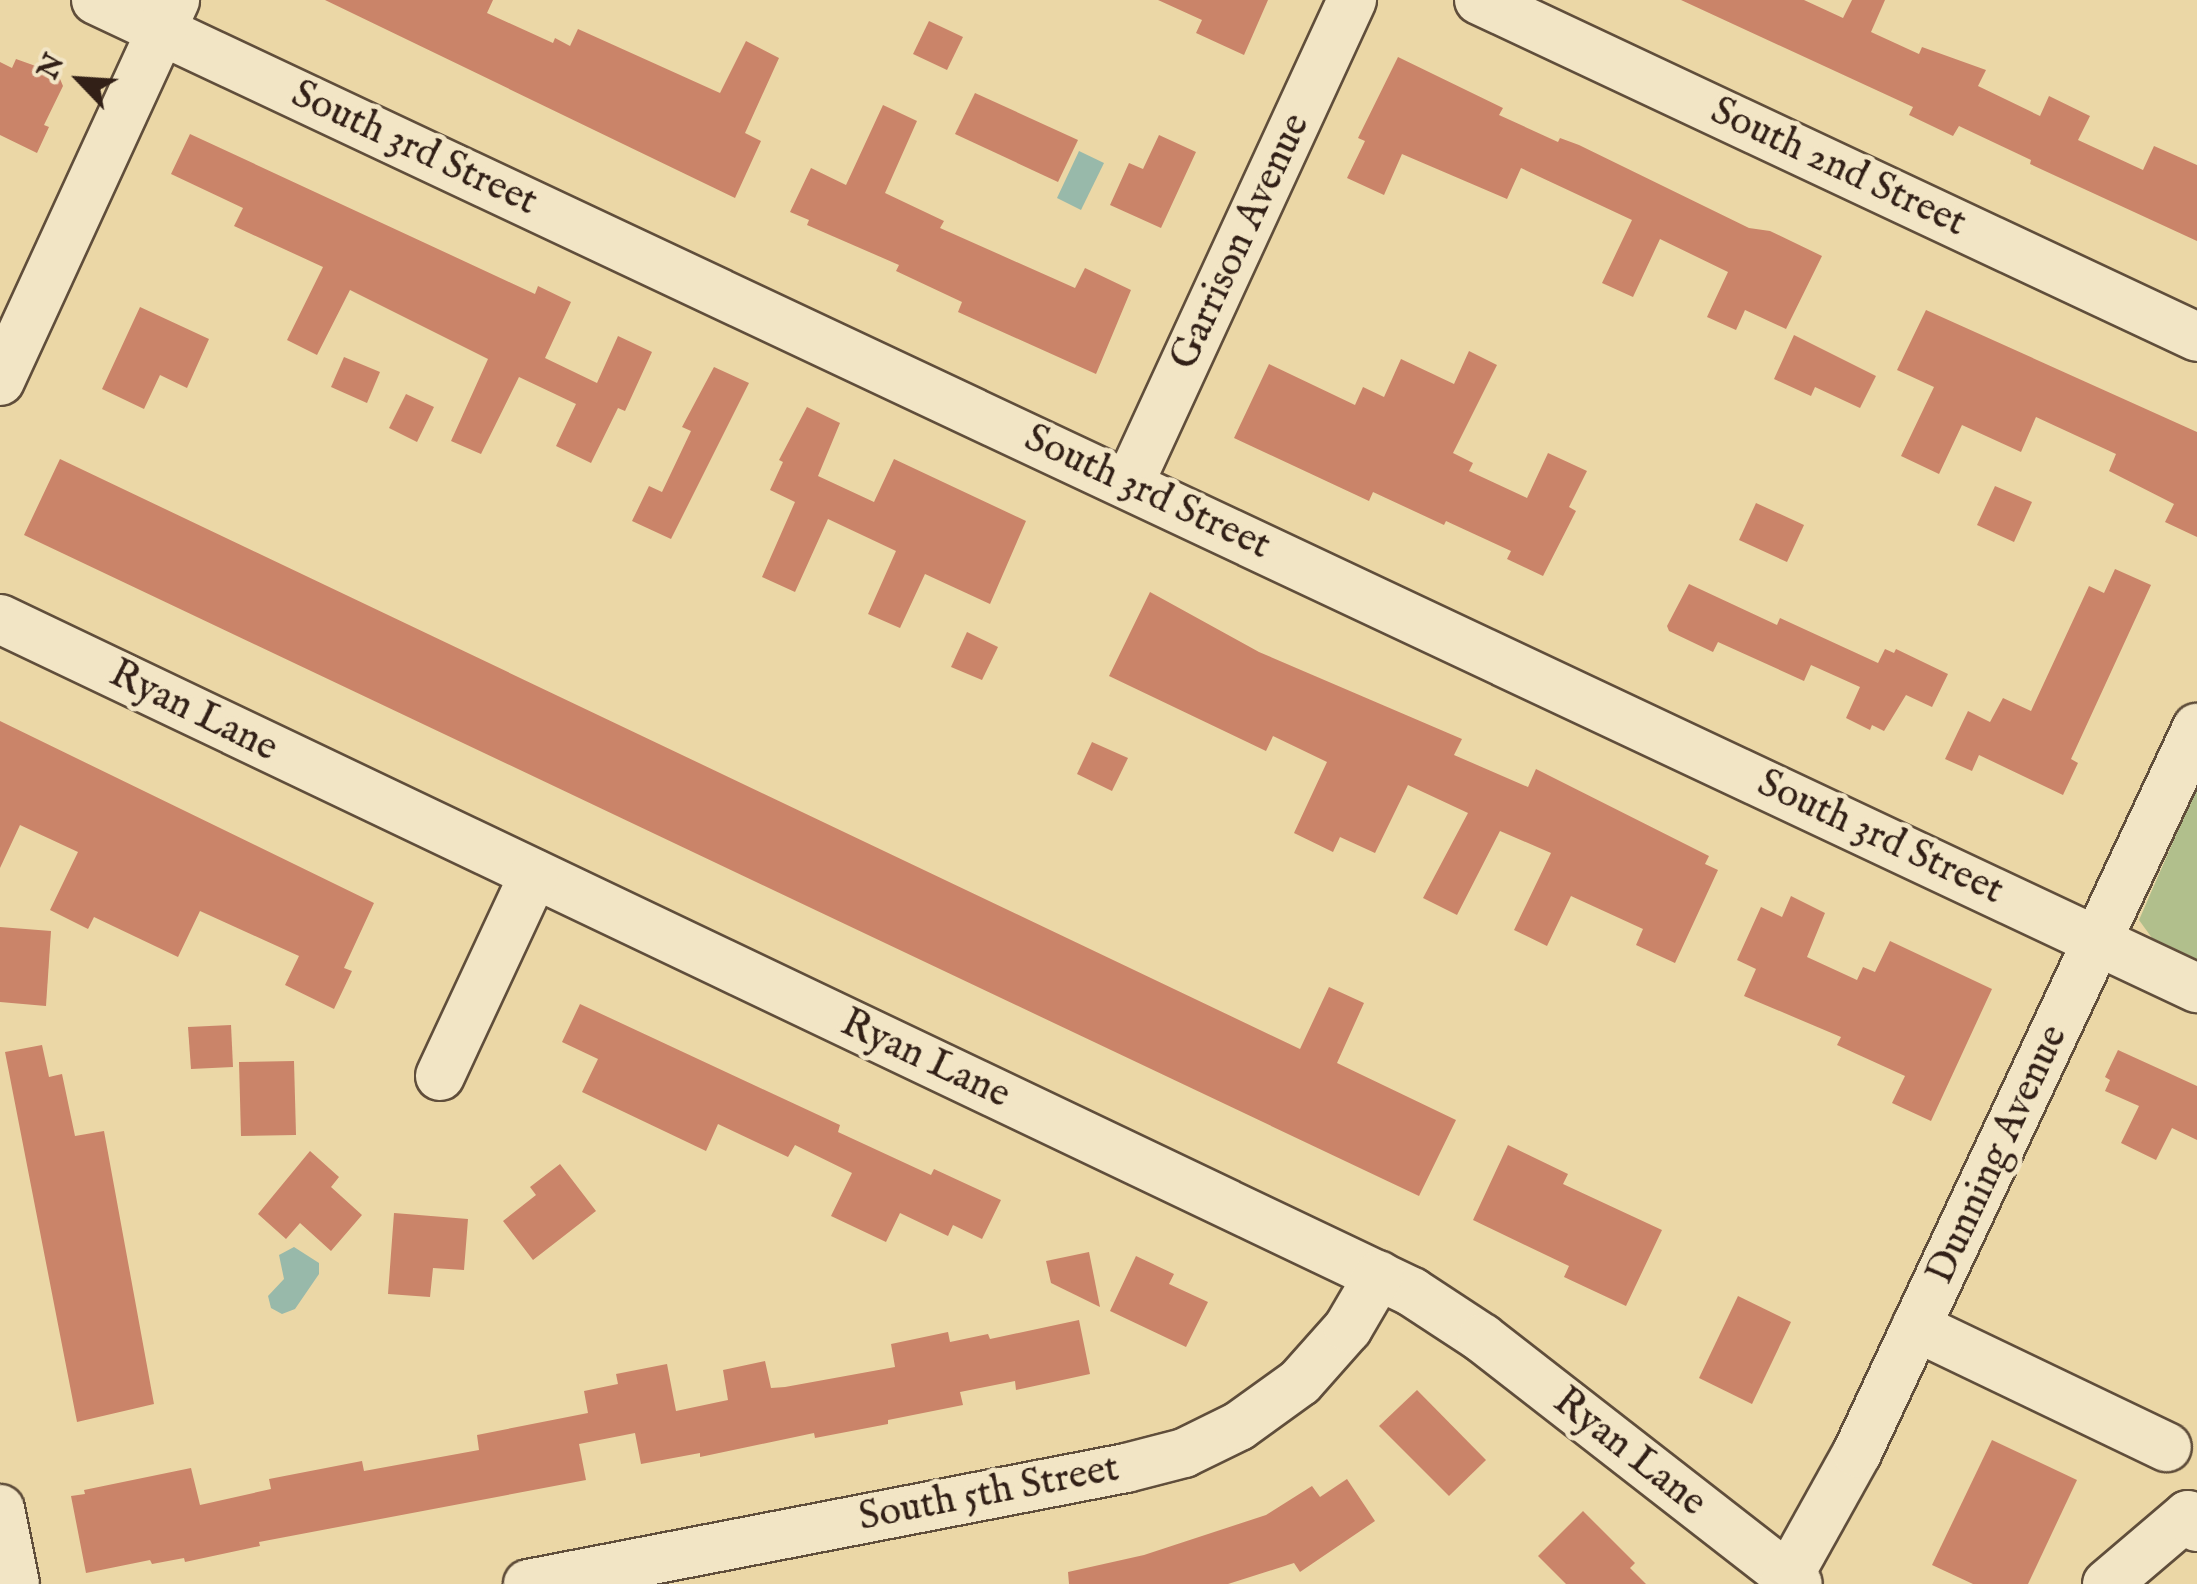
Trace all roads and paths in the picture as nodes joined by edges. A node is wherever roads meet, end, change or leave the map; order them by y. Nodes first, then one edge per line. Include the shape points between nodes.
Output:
1 (96, 0) edge
2 (1352, 0) edge
3 (1480, 0) edge
4 (168, 16) edge
5 (2197, 337) edge
6 (0, 382) edge
7 (1129, 484) junction
8 (0, 619) edge
9 (2197, 728) edge
10 (534, 874) junction
11 (2098, 941) junction
12 (2197, 988) edge
13 (440, 1076) dead end
14 (1379, 1275) junction
15 (1916, 1327) junction
16 (2166, 1447) dead end
17 (0, 1509) edge
18 (2197, 1526) edge
19 (1791, 1582) edge
20 (15, 1584) edge
21 (528, 1584) edge
22 (2106, 1584) edge

1 - 4 street, South 3rd Street
2 - 7 street, Garrison Avenue
3 - 5 street, South 2nd Street
4 - 6 street
4 - 7 street, South 3rd Street
7 - 11 street, South 3rd Street
8 - 10 street, Ryan Lane
9 - 11 street, Dunning Avenue
10 - 13 street
10 - 14 street, Ryan Lane
11 - 12 street, South 3rd Street
11 - 15 street, Dunning Avenue
14 - 19 street, Ryan Lane via 1482,1338
14 - 21 street, South 5th Street via 1348,1328 1300,1382 1239,1426 1184,1452
15 - 16 street
15 - 19 street, Dunning Avenue
17 - 20 street
18 - 22 street via 2188,1515

